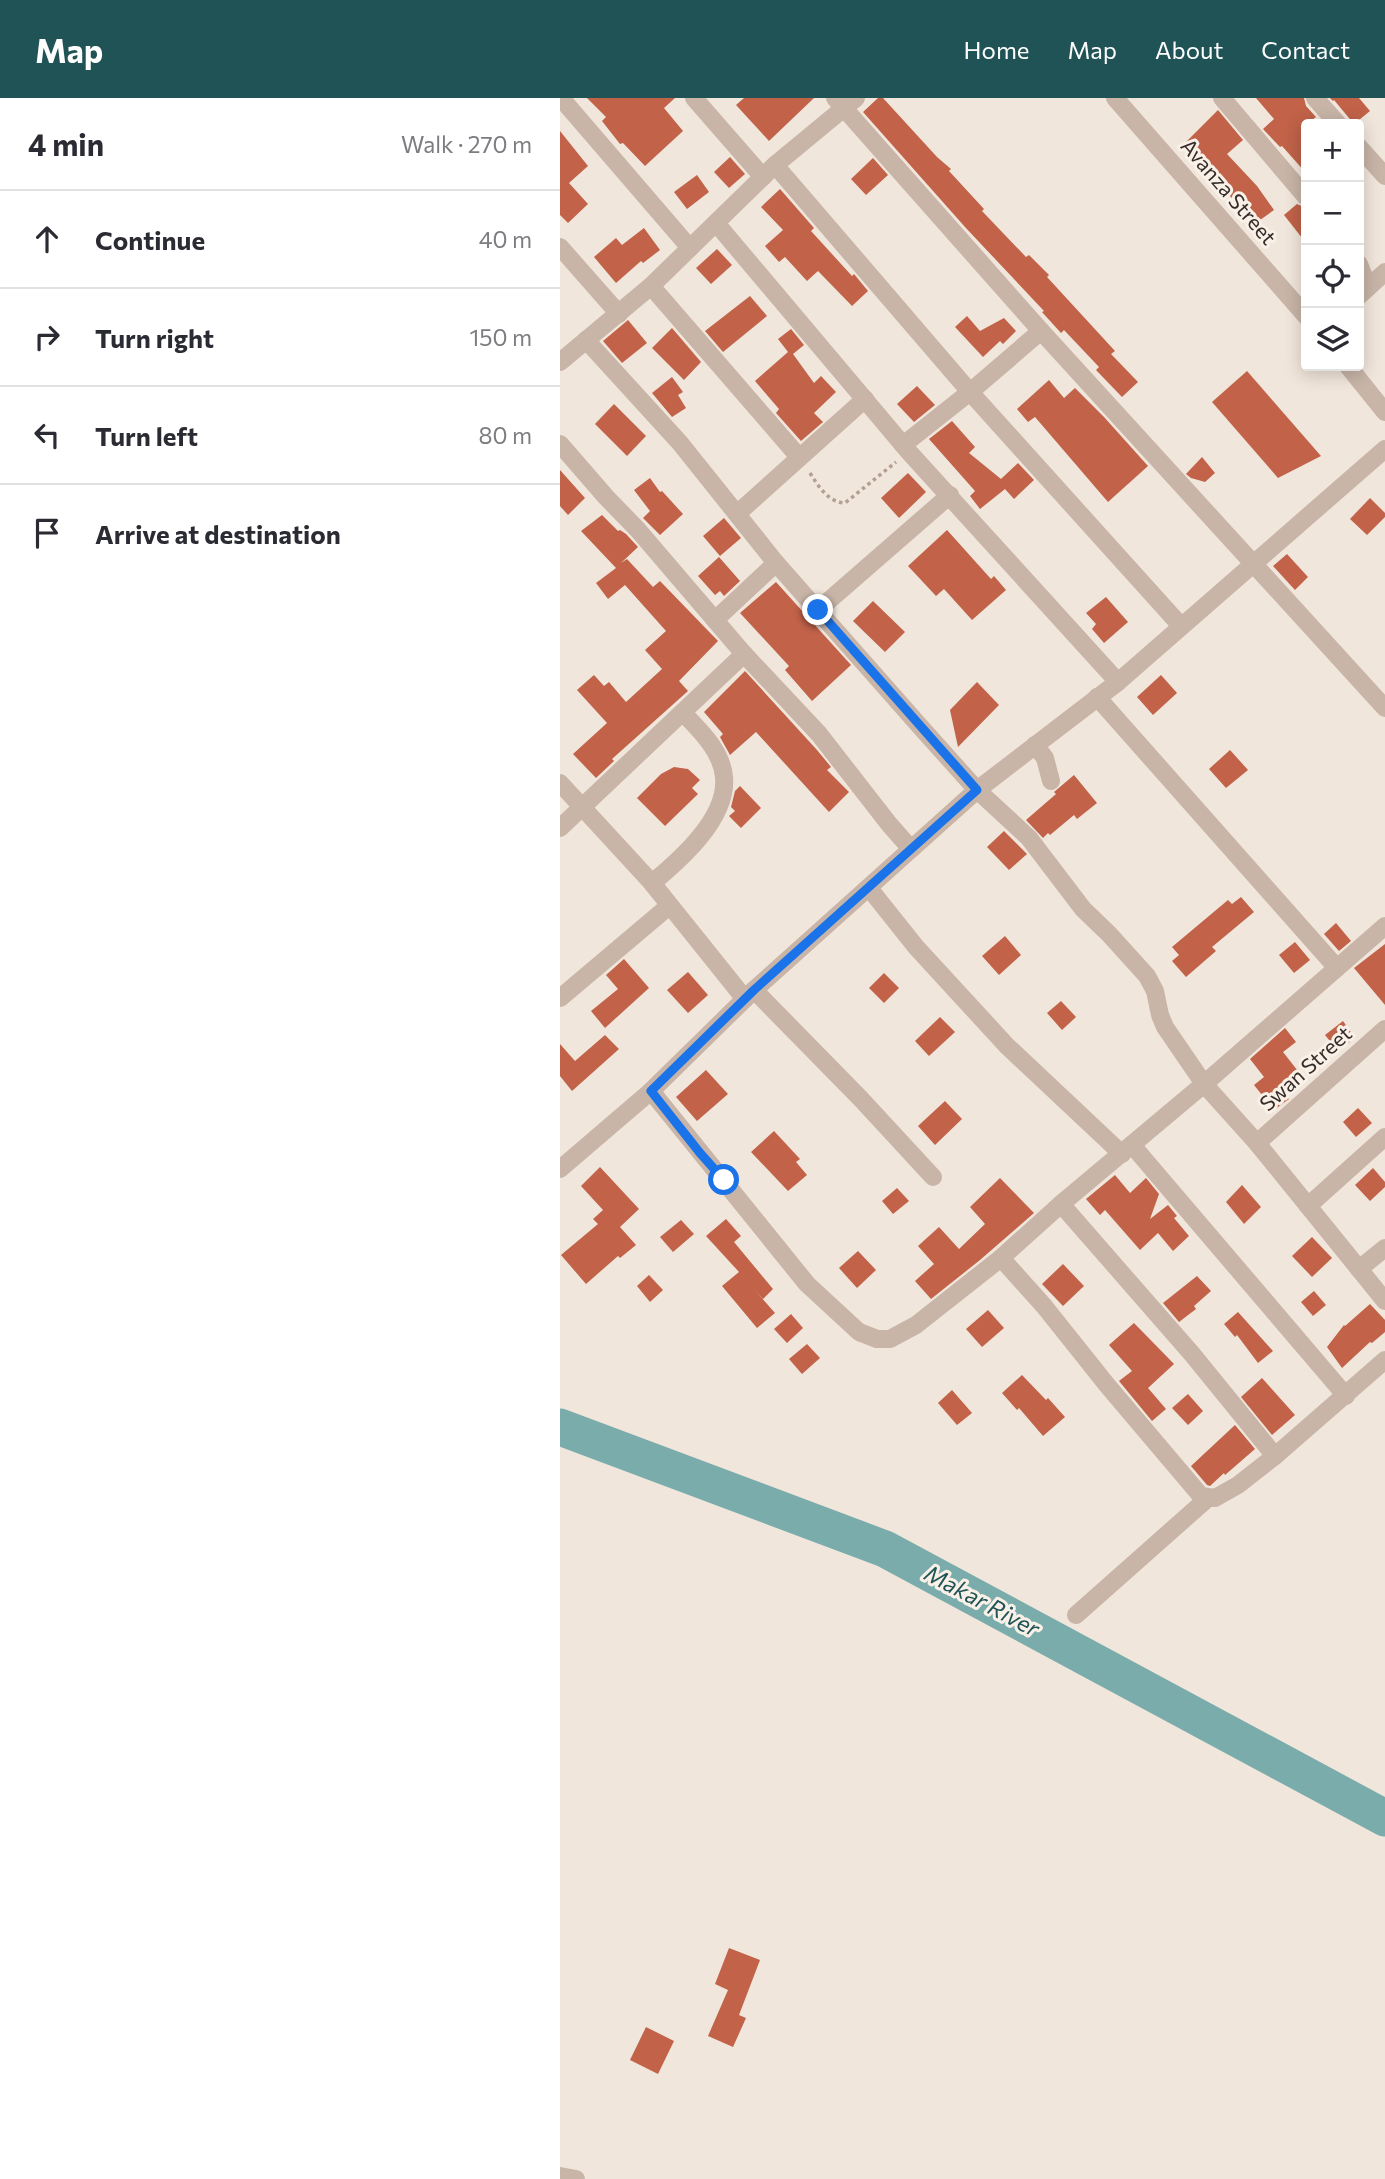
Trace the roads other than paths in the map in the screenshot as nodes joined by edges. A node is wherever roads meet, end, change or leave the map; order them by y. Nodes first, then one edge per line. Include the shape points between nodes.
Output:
1 (561, 98) edge
2 (694, 98) edge
3 (1115, 98) edge
4 (1222, 98) edge
5 (1315, 98) edge
6 (845, 101) edge
7 (1334, 119) edge
8 (1364, 153) edge
9 (769, 171) junction
10 (1385, 176) edge
11 (1301, 191) edge
12 (716, 223) junction
13 (560, 247) edge
14 (690, 248) junction
15 (1385, 272) edge
16 (651, 286) junction
17 (1364, 290) edge
18 (1301, 310) edge
19 (619, 314) junction
20 (1041, 331) junction
21 (586, 340) junction
22 (560, 362) edge
23 (1352, 371) edge
24 (970, 392) junction
25 (865, 399) junction
26 (1385, 412) edge
27 (560, 444) edge
28 (906, 448) junction
29 (1385, 449) edge
30 (799, 457) junction
31 (950, 495) junction
32 (738, 513) junction
33 (776, 563) junction
34 (1253, 565) junction
35 (818, 610) junction
36 (715, 620) junction
37 (1181, 626) junction
38 (744, 654) junction
39 (1118, 682) junction
40 (1097, 697) junction
41 (1385, 708) edge
42 (684, 714) junction
43 (1035, 745) junction
44 (1051, 781) dead end
45 (560, 783) edge
46 (977, 790) junction
47 (581, 808) junction
48 (560, 828) edge
49 (912, 849) junction
50 (652, 883) junction
51 (869, 888) junction
52 (669, 906) junction
53 (1385, 926) edge
54 (1337, 968) junction
55 (749, 994) junction
56 (560, 998) edge
57 (1385, 1029) edge
58 (1204, 1084) junction
59 (651, 1091) junction
60 (1385, 1137) edge
61 (1257, 1143) junction
62 (1127, 1149) junction
63 (560, 1170) edge
64 (933, 1177) dead end
65 (1061, 1203) junction
66 (1308, 1206) junction
67 (1385, 1248) edge
68 (1001, 1258) junction
69 (1359, 1269) junction
70 (1385, 1301) edge
71 (1385, 1360) edge
72 (1346, 1396) junction
73 (1275, 1457) junction
74 (1208, 1499) junction
75 (1076, 1615) dead end
76 (560, 2176) edge
77 (576, 2179) edge

1 - 14 street
2 - 9 street
3 - 18 street, Avanza Street
4 - 11 street
5 - 7 street
6 - 9 street
6 - 20 street
8 - 10 street
9 - 12 street
9 - 24 street
12 - 14 street
12 - 25 street
13 - 19 street
14 - 16 street
15 - 17 street
16 - 19 street
16 - 30 street
19 - 21 street
20 - 24 street
20 - 34 street
21 - 22 street
21 - 32 street
23 - 26 street
24 - 28 street
24 - 37 street
25 - 28 street
25 - 30 street
27 - 36 street
28 - 31 street
29 - 34 street
30 - 32 street
31 - 35 street
31 - 39 street
32 - 33 street
33 - 35 street
33 - 36 street
34 - 37 street
34 - 41 street
35 - 46 street
36 - 38 street
37 - 39 street
38 - 42 street
38 - 49 street via 819,734
39 - 40 street
40 - 43 street
40 - 54 street
42 - 47 street
42 - 50 street via 713,748 724,775 724,793 691,848
43 - 44 street via 1045,758
43 - 46 street
45 - 47 street
46 - 49 street
46 - 58 street via 1029,838 1083,909 1147,976 1165,1027
47 - 48 street
47 - 50 street
49 - 51 street
50 - 52 street
51 - 55 street
51 - 62 street via 1007,1046
52 - 55 street
52 - 56 street
53 - 54 street
54 - 58 street
55 - 59 street
55 - 64 street via 876,1115
57 - 61 street, Swan Street
58 - 61 street
58 - 62 street
59 - 63 street
59 - 68 street via 807,1284 859,1332 877,1339 902,1334
60 - 66 street
61 - 66 street
62 - 65 street
62 - 72 street
65 - 68 street
65 - 73 street
66 - 69 street
67 - 69 street
68 - 74 street
69 - 70 street
71 - 72 street
72 - 73 street
73 - 74 street via 1238,1485
74 - 75 street
76 - 77 street

